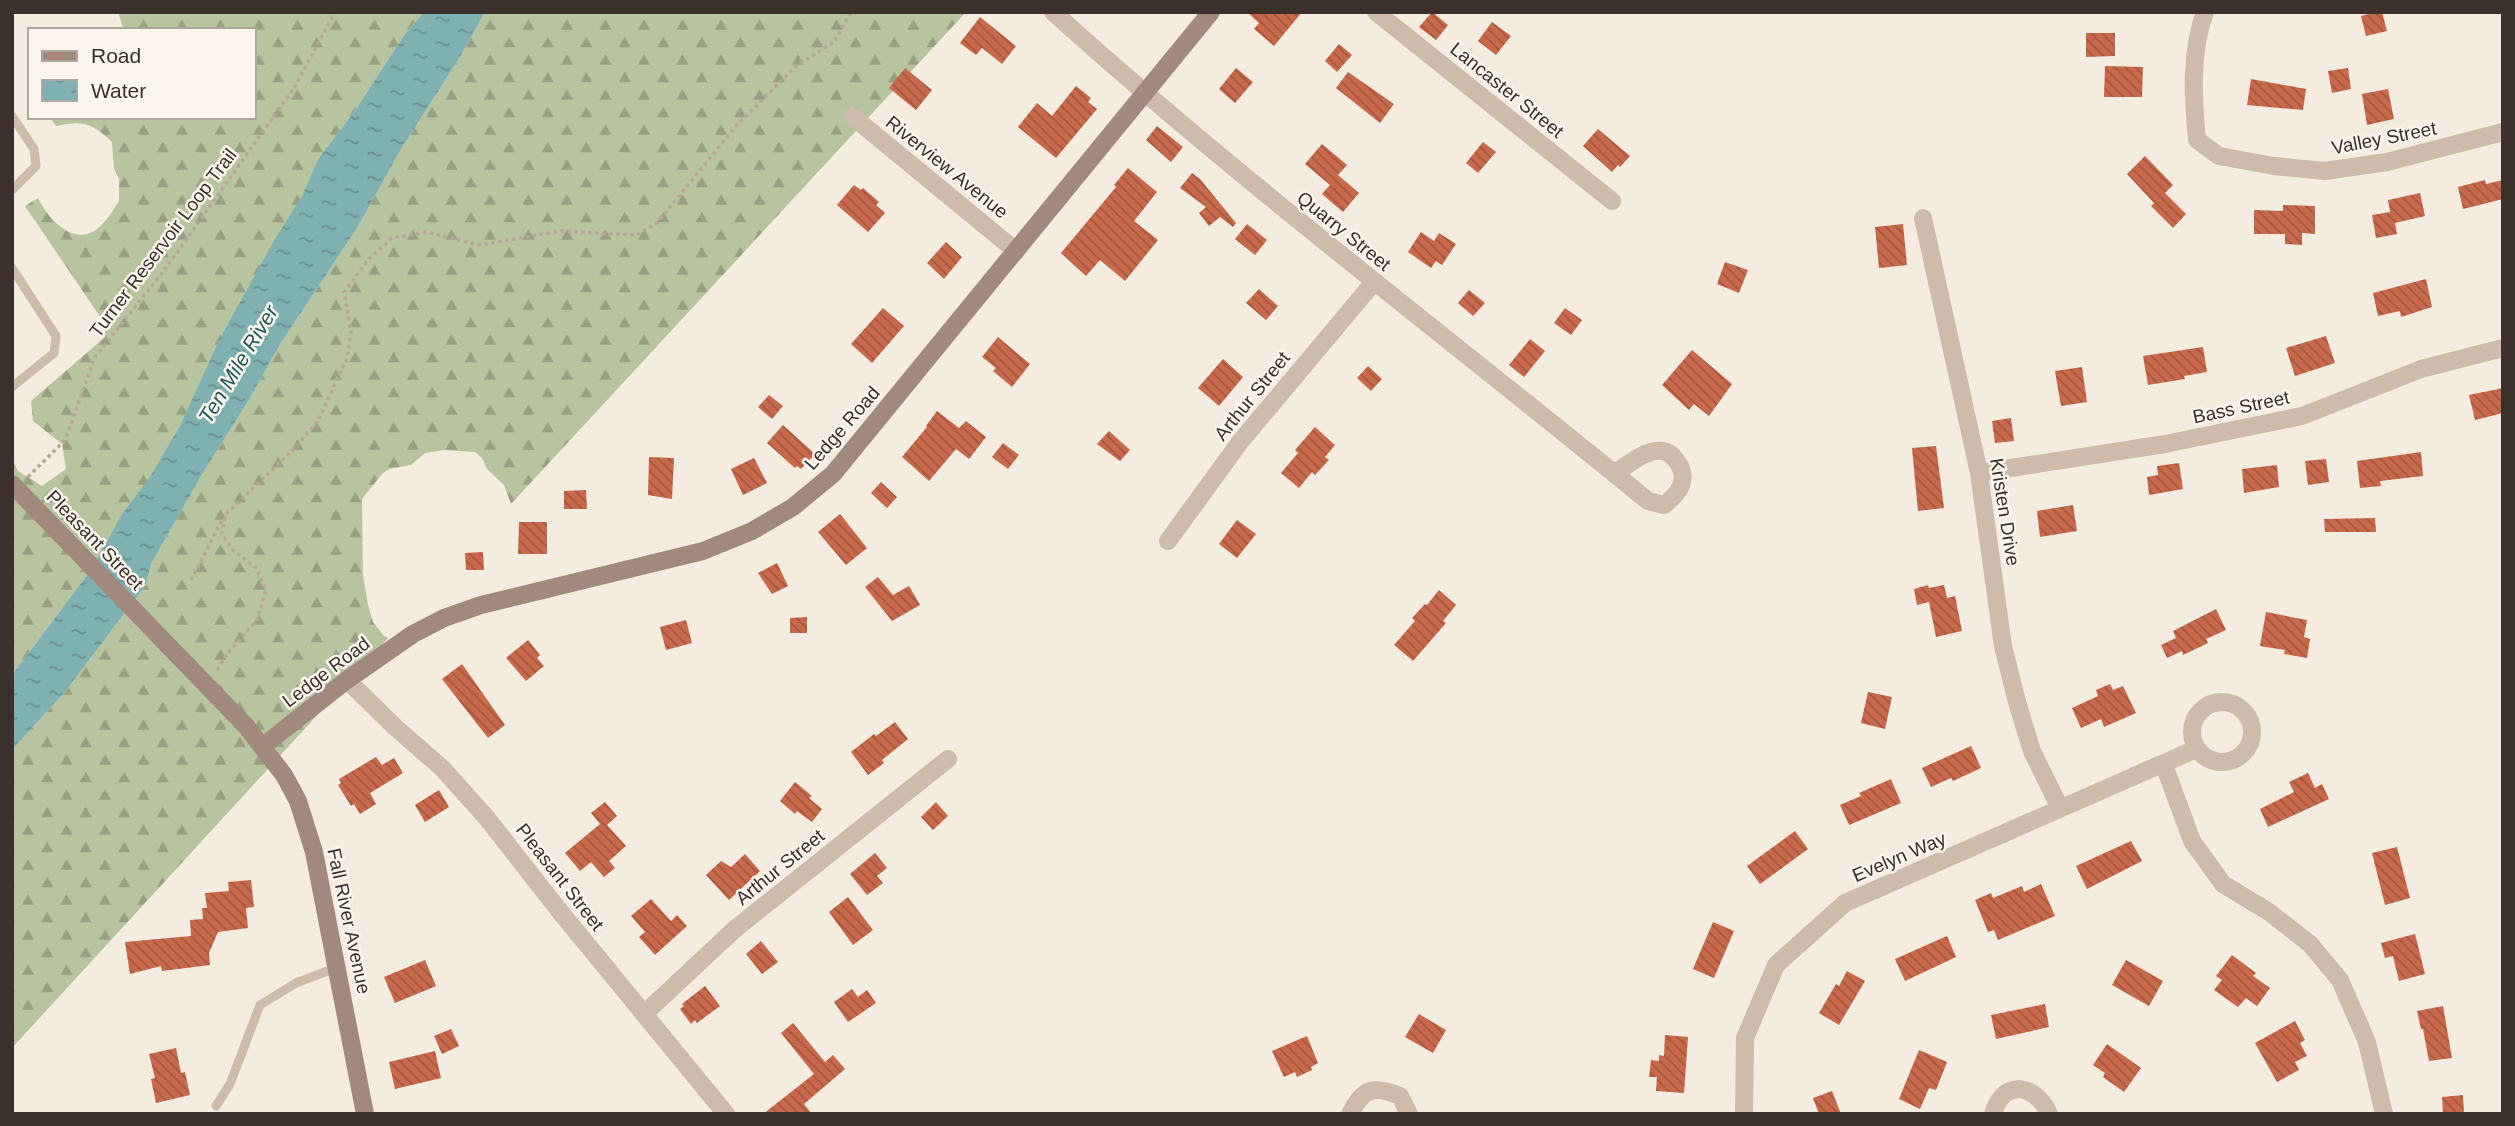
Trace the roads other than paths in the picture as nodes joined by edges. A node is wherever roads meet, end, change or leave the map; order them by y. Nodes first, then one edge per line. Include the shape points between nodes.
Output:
1 (1053, 12) edge
2 (1211, 12) edge
3 (1376, 12) edge
4 (2205, 12) edge
5 (1144, 94) junction
6 (12, 116) edge
7 (852, 116) dead end
8 (2503, 132) edge
9 (12, 190) edge
10 (1612, 201) dead end
11 (1923, 218) dead end
12 (1016, 251) junction
13 (12, 268) edge
14 (1374, 282) junction
15 (2503, 348) edge
16 (12, 387) edge
17 (1979, 473) junction
18 (1614, 474) dead end
19 (14, 486) edge
20 (1168, 541) dead end
21 (346, 680) junction
22 (263, 746) junction
23 (2196, 749) dead end
24 (948, 759) dead end
25 (2164, 765) junction
26 (2060, 808) junction
27 (338, 967) junction
28 (644, 1014) junction
29 (216, 1106) dead end
30 (365, 1114) edge
31 (726, 1114) edge
32 (1350, 1114) edge
33 (1409, 1114) edge
34 (1744, 1114) edge
35 (1993, 1114) edge
36 (2049, 1114) edge
37 (2385, 1114) edge

1 - 5 street, Quarry Street
2 - 5 street, Ledge Road
3 - 10 street, Lancaster Street
4 - 8 street, Valley Street via 2193,93 2197,140 2219,156 2325,171 2387,162
5 - 12 street, Ledge Road
5 - 14 street, Quarry Street
6 - 9 lane via 34,149 36,166
7 - 12 street, Riverview Avenue
11 - 17 street, Kristen Drive
12 - 21 street, Ledge Road via 833,474 793,507 752,531 703,551 444,618
13 - 16 lane via 56,336 54,353
14 - 18 street, Quarry Street
14 - 20 street, Arthur Street via 1240,442
15 - 17 street, Bass Street via 2421,369 2302,416 2165,444
17 - 26 street, Kristen Drive via 2011,680 2032,751
19 - 22 street, Pleasant Street
21 - 22 street, Ledge Road
21 - 28 street, Pleasant Street via 442,768 486,817
22 - 27 street, Fall River Avenue via 298,801 314,852
23 - 25 street, Evelyn Way
24 - 28 street, Arthur Street via 735,929
25 - 26 street, Evelyn Way
25 - 37 street via 2192,841 2223,884 2310,944 2340,980 2367,1042
26 - 34 street, Evelyn Way via 1845,903 1776,965 1745,1038
27 - 29 lane via 296,983 260,1005 230,1084
27 - 30 street, Fall River Avenue
28 - 31 street, Pleasant Street
32 - 33 street via 1358,1098 1371,1090 1400,1096
35 - 36 street via 1999,1098 2012,1089 2027,1090 2040,1098

